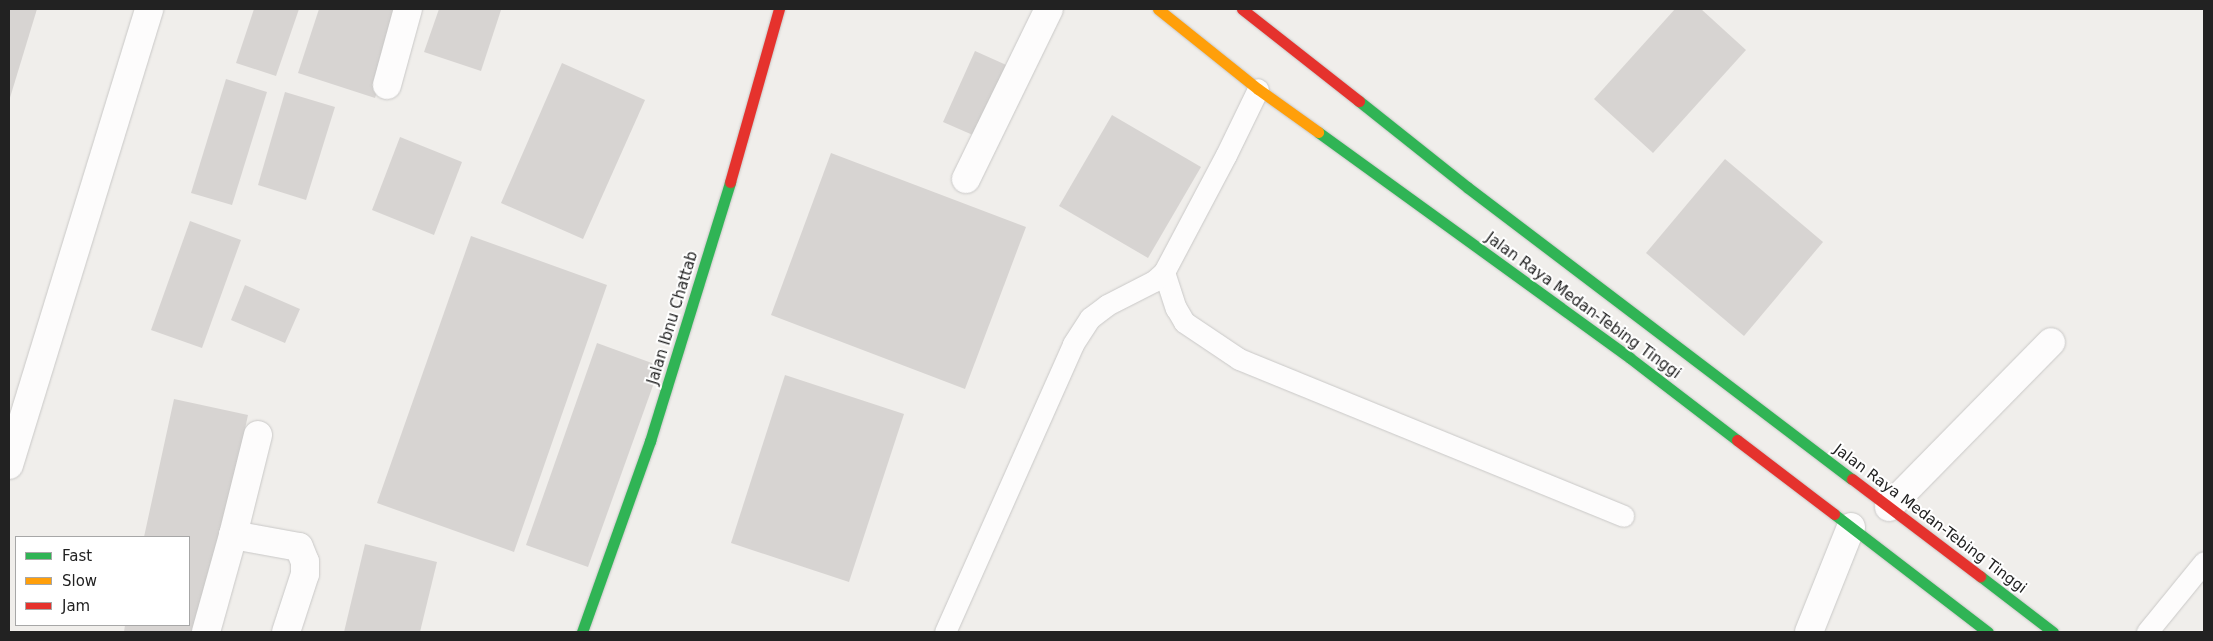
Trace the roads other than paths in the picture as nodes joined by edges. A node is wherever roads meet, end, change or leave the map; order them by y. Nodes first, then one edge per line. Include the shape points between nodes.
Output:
1 (148, 9) edge
2 (408, 9) edge
3 (779, 9) edge
4 (1049, 9) edge
5 (1158, 9) edge
6 (1242, 9) edge
7 (387, 85) dead end
8 (1258, 89) junction
9 (966, 178) dead end
10 (1164, 272) junction
11 (2051, 342) dead end
12 (258, 436) dead end
13 (9, 465) edge
14 (1889, 507) junction
15 (1623, 516) dead end
16 (1851, 528) junction
17 (233, 535) junction
18 (2204, 562) edge
19 (206, 632) edge
20 (286, 632) edge
21 (582, 632) edge
22 (945, 632) edge
23 (1809, 632) edge
24 (1988, 632) edge
25 (2053, 632) edge
26 (2147, 632) edge

1 - 13 street
2 - 7 street
3 - 21 main road, Jalan Ibnu Chattab via 727,194 650,441
4 - 9 street
5 - 8 main road, Jalan Raya Medan-Tebing Tinggi
6 - 14 main road, Jalan Raya Medan-Tebing Tinggi via 1467,187
8 - 10 lane
8 - 16 main road, Jalan Raya Medan-Tebing Tinggi via 1630,358
10 - 15 lane via 1184,322 1239,359
10 - 22 lane via 1090,318 1073,344
11 - 14 street
12 - 17 street
14 - 25 main road, Jalan Raya Medan-Tebing Tinggi
16 - 23 street
16 - 24 main road, Jalan Raya Medan-Tebing Tinggi
17 - 19 street
17 - 20 street via 300,548 305,574
18 - 26 lane

